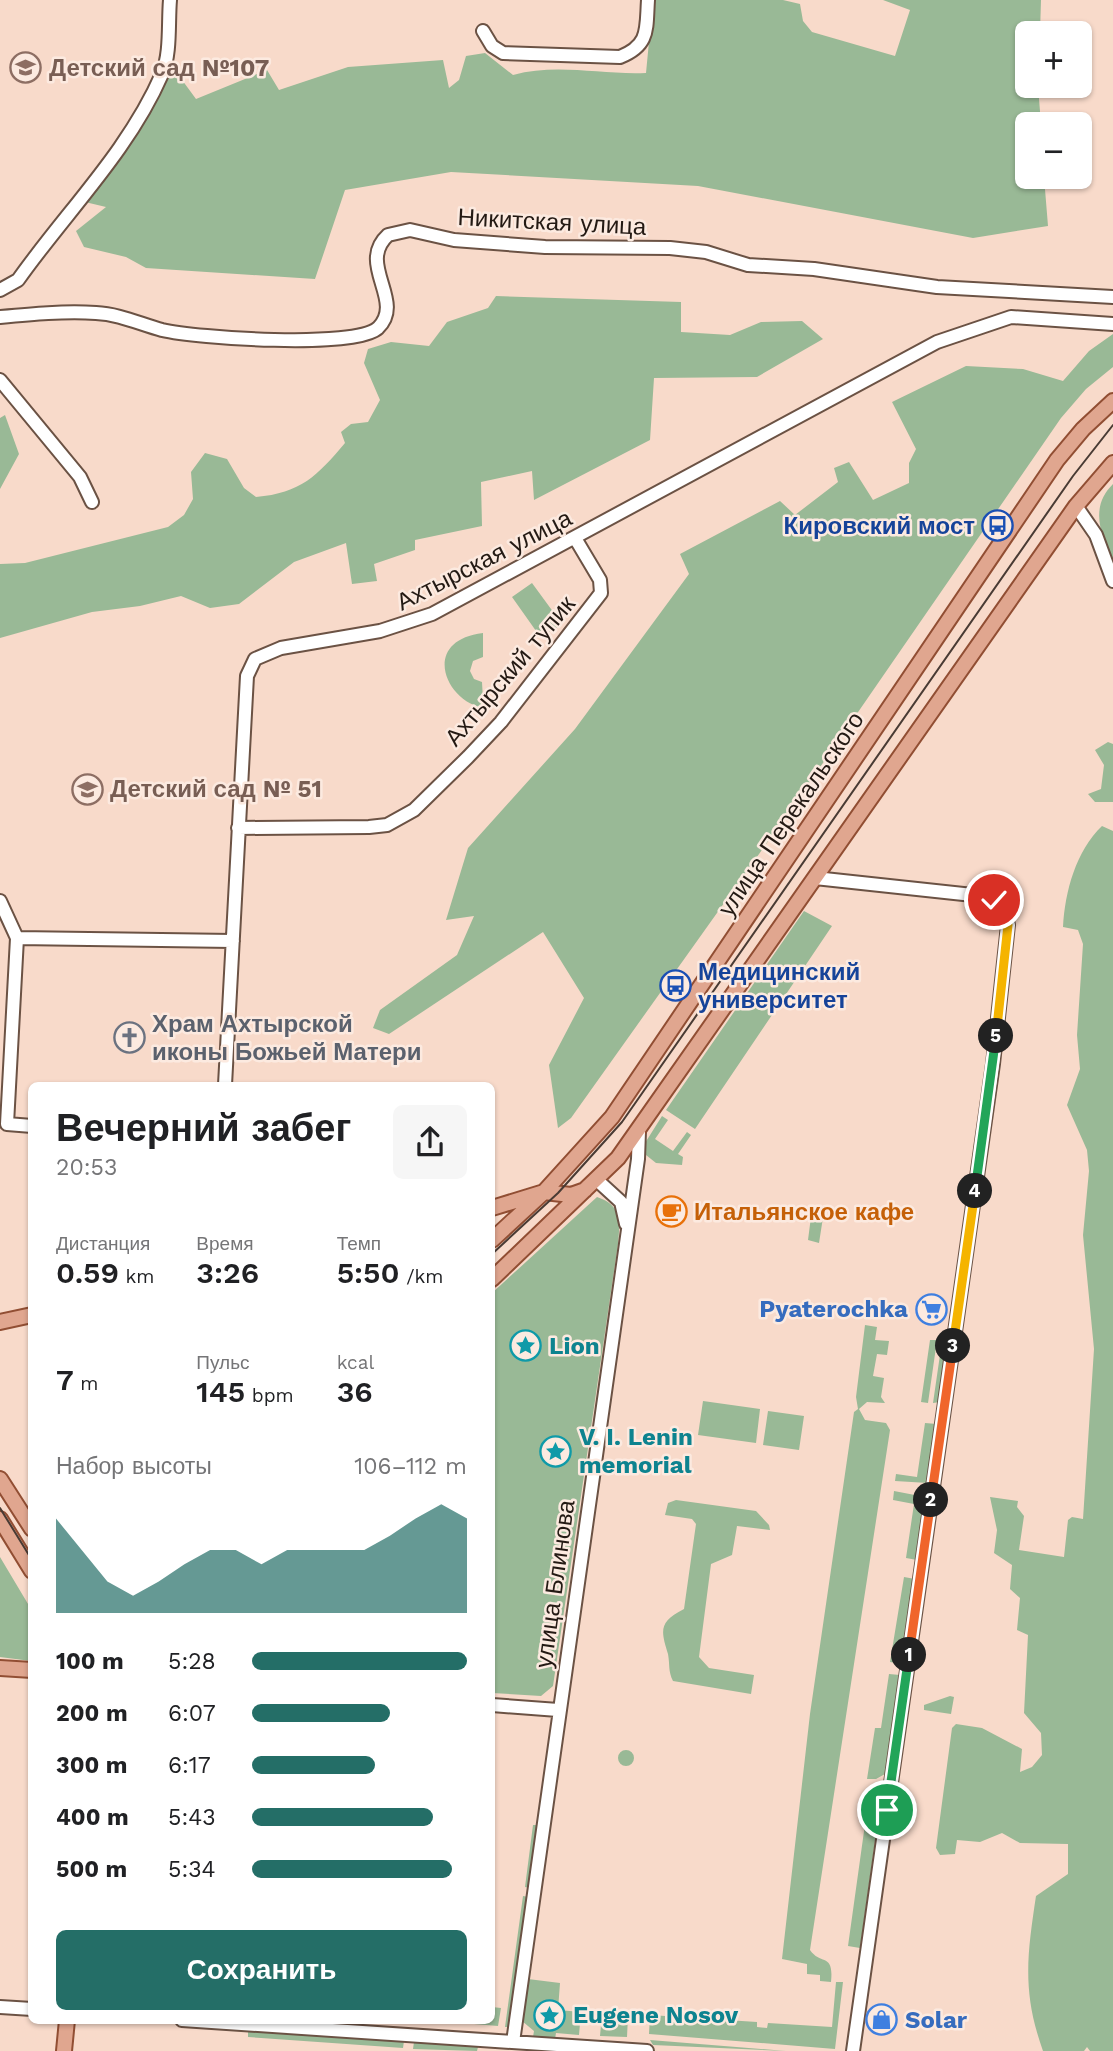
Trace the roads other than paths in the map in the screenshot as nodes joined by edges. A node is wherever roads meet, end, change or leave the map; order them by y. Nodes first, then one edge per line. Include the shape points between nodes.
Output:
1 (170, 0) edge
2 (648, 0) edge
3 (483, 31) dead end
4 (0, 290) edge
5 (1113, 298) edge
6 (0, 317) edge
7 (1113, 324) edge
8 (0, 380) edge
9 (1113, 401) edge
10 (1113, 463) edge
11 (92, 502) dead end
12 (1076, 506) junction
13 (575, 538) junction
14 (1113, 581) edge
15 (238, 828) junction
16 (815, 878) junction
17 (0, 901) edge
18 (17, 938) junction
19 (233, 941) junction
20 (225, 1082) edge
21 (28, 1126) edge
22 (639, 1131) junction
23 (597, 1181) junction
24 (544, 1192) junction
25 (495, 1207) edge
26 (627, 1231) junction
27 (495, 1237) edge
28 (495, 1276) edge
29 (28, 1316) edge
30 (0, 1322) edge
31 (0, 1479) edge
32 (0, 1519) edge
33 (28, 1524) edge
34 (28, 1564) edge
35 (0, 1668) edge
36 (28, 1670) edge
37 (495, 1705) edge
38 (558, 1710) junction
39 (0, 2007) edge
40 (28, 2009) edge
41 (67, 2024) edge
42 (242, 2024) edge
43 (513, 2042) junction
44 (64, 2051) edge
45 (646, 2051) edge
46 (853, 2051) edge

1 - 4 street via 163,72 135,121 106,170 18,280
2 - 3 street via 645,39 635,51 620,57 503,53
5 - 6 street, Никитская улица via 937,287 814,269 748,265 706,252 670,248 545,247 454,240 410,230 388,235 376,251 385,292 383,322 376,330 350,338 234,339 164,330 98,313
7 - 13 street, Ахтырская улица via 1011,317 937,342
8 - 11 street via 80,477
9 - 24 main road, улица Перекальского via 1058,460 612,1117
10 - 12 main road
12 - 14 street via 1096,536
12 - 16 main road
13 - 15 street, Ахтырская улица via 404,625 281,648 255,659 247,676
13 - 15 street, Ахтырский тупик via 600,580 601,593 501,722 414,810 387,825 369,827
15 - 19 street, Ахтырская улица
16 - 22 main road
16 - 46 street via 982,896 1003,907 1008,925 993,1063
17 - 18 street
18 - 19 street
18 - 21 street via 7,1124
19 - 20 street, Ахтырская улица
22 - 23 main road
22 - 26 street, улица Блинова
23 - 24 main road via 571,1195
23 - 26 street via 621,1202
23 - 28 main road
24 - 25 main road
24 - 27 main road, улица Перекальского
26 - 38 street, улица Блинова
29 - 30 main road
31 - 33 main road
32 - 34 main road
35 - 36 main road
37 - 38 street
38 - 43 street, улица Блинова
39 - 40 street
41 - 44 main road
42 - 43 street
43 - 45 street

